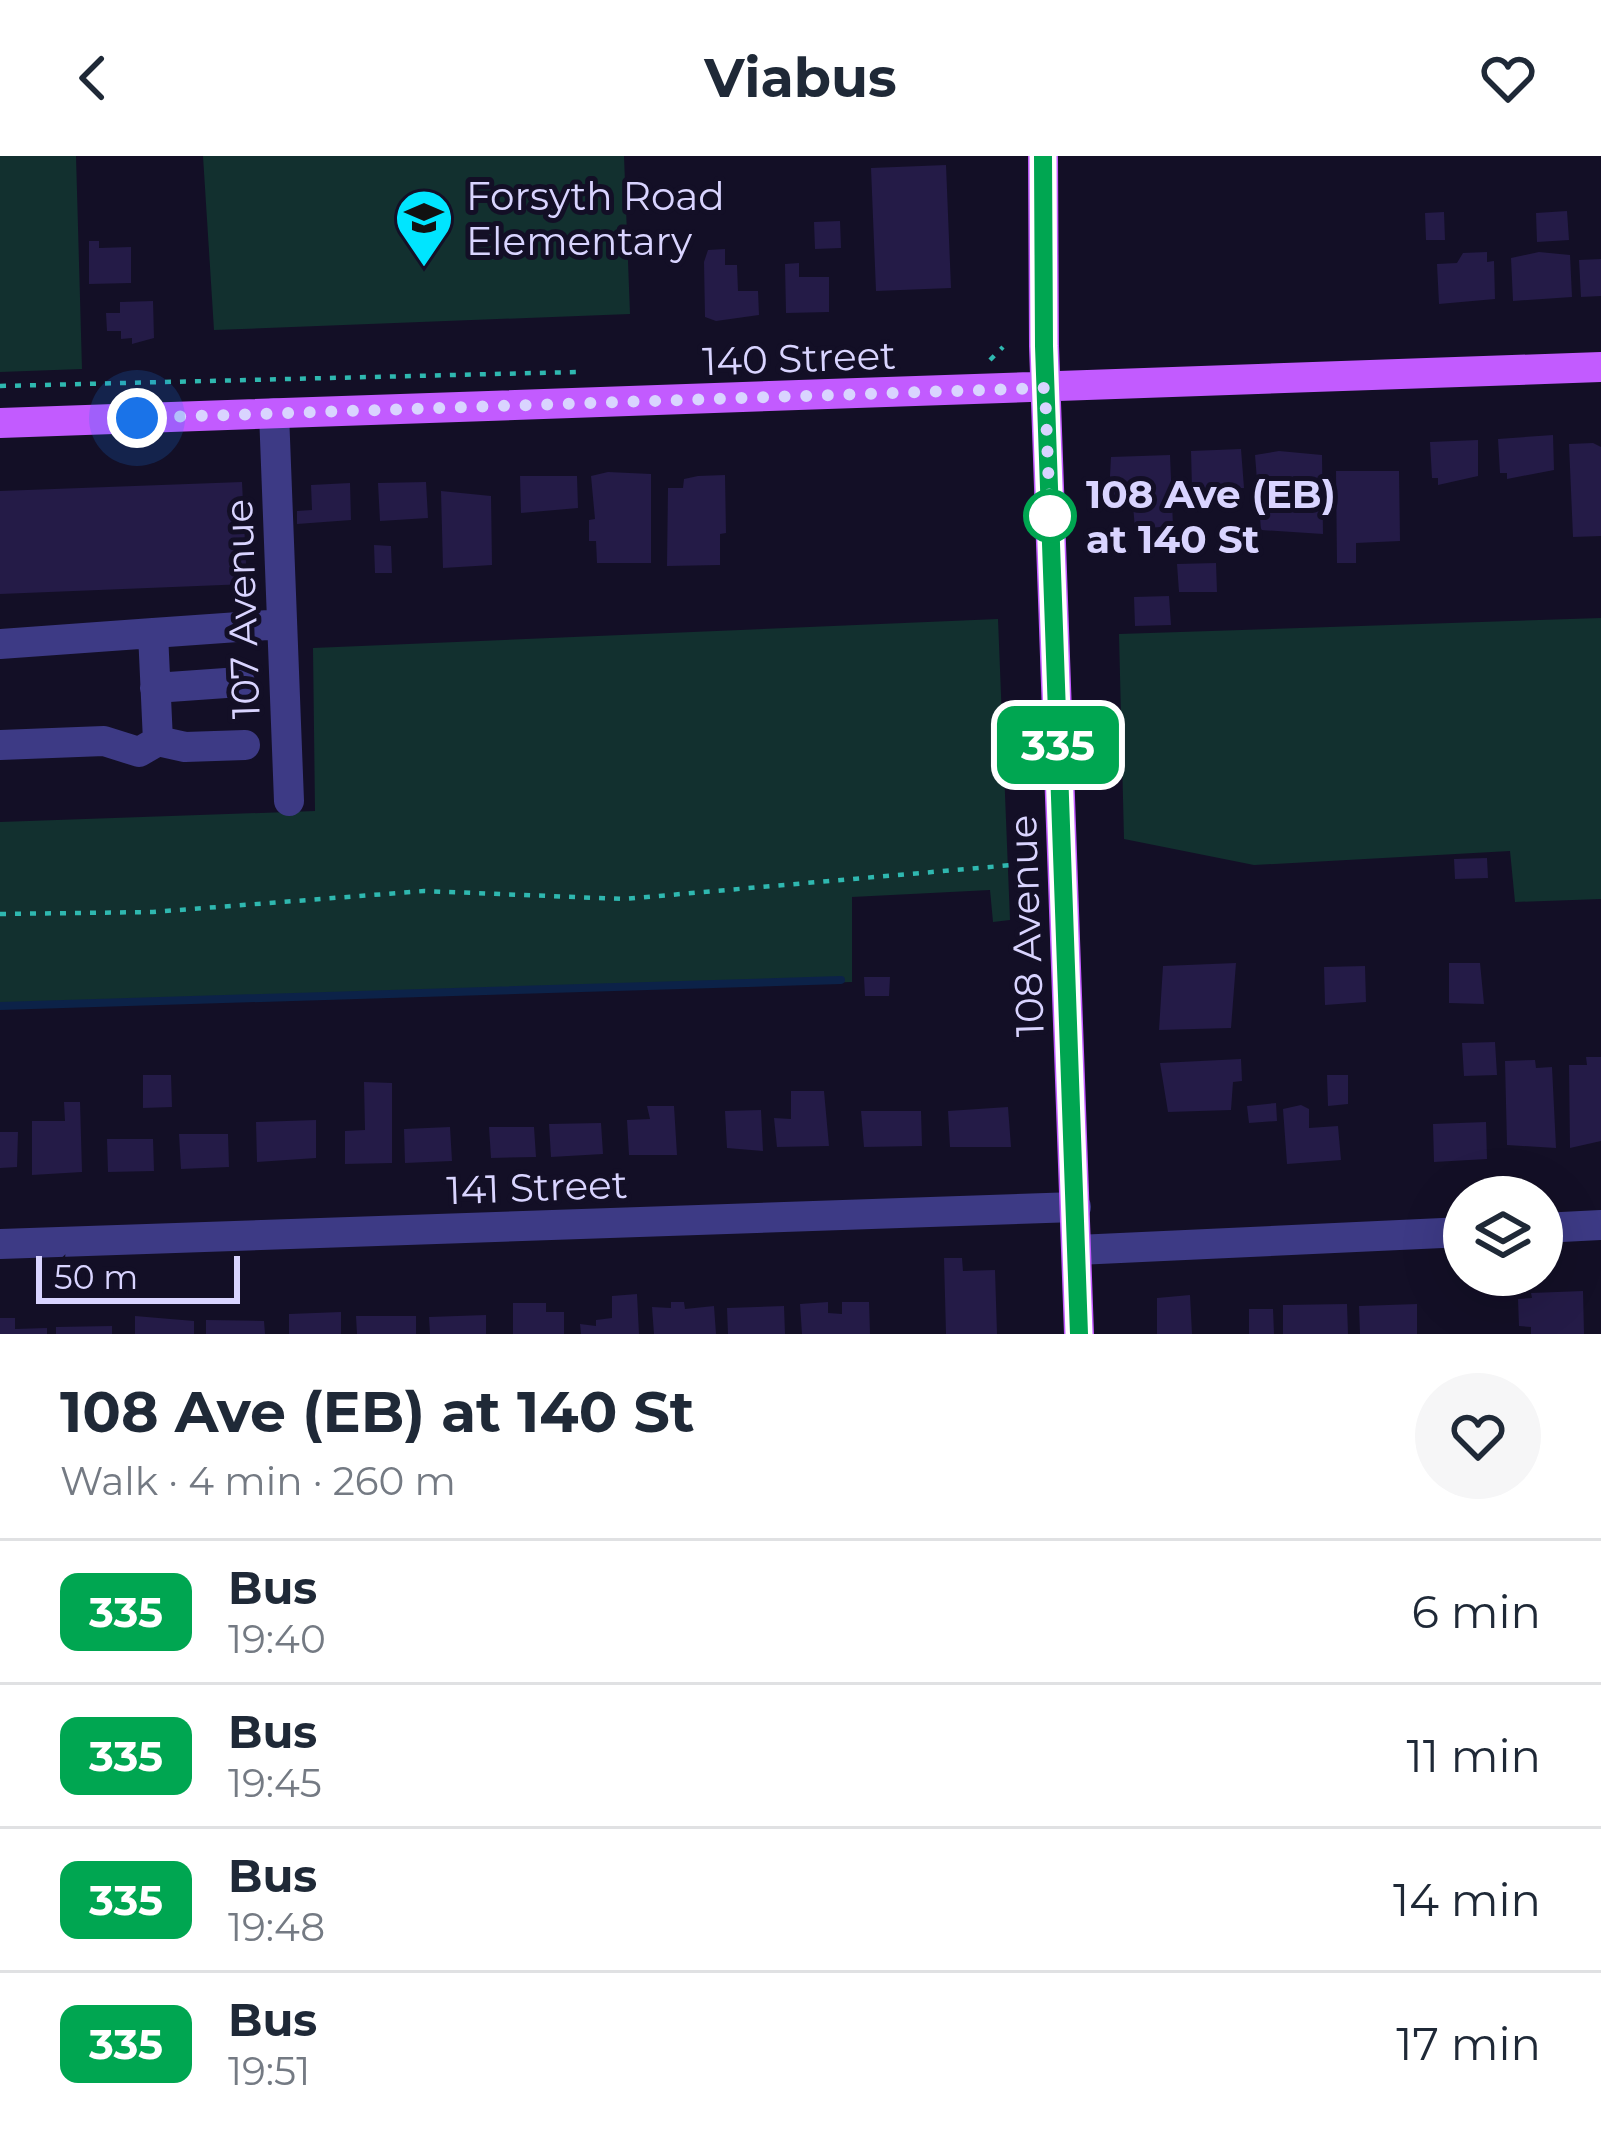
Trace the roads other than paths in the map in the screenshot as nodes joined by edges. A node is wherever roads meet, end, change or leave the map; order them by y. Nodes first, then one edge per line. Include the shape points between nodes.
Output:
1 (1043, 156) edge
2 (1601, 368) edge
3 (1045, 388) junction
4 (274, 413) junction
5 (0, 424) edge
6 (281, 624) junction
7 (153, 633) junction
8 (0, 644) edge
9 (240, 682) dead end
10 (155, 688) junction
11 (158, 741) junction
12 (0, 745) edge
13 (245, 746) dead end
14 (289, 801) dead end
15 (1076, 1207) junction
16 (1601, 1225) edge
17 (1563, 1227) edge
18 (1443, 1233) edge
19 (0, 1244) edge
20 (1077, 1250) junction
21 (1079, 1334) edge

1 - 3 main road, 108 Avenue
2 - 3 main road, 140 Street
3 - 4 main road, 140 Street
3 - 15 main road, 108 Avenue
4 - 5 main road, 140 Street
4 - 6 street, 107 Avenue
6 - 7 street
6 - 14 street, 107 Avenue
7 - 8 street
7 - 10 street
9 - 10 street
10 - 11 street
11 - 12 street via 139,752 104,741
11 - 13 street
15 - 19 street, 141 Street
15 - 20 main road, 108 Avenue
16 - 17 street
18 - 20 street
20 - 21 main road, 108 Avenue

